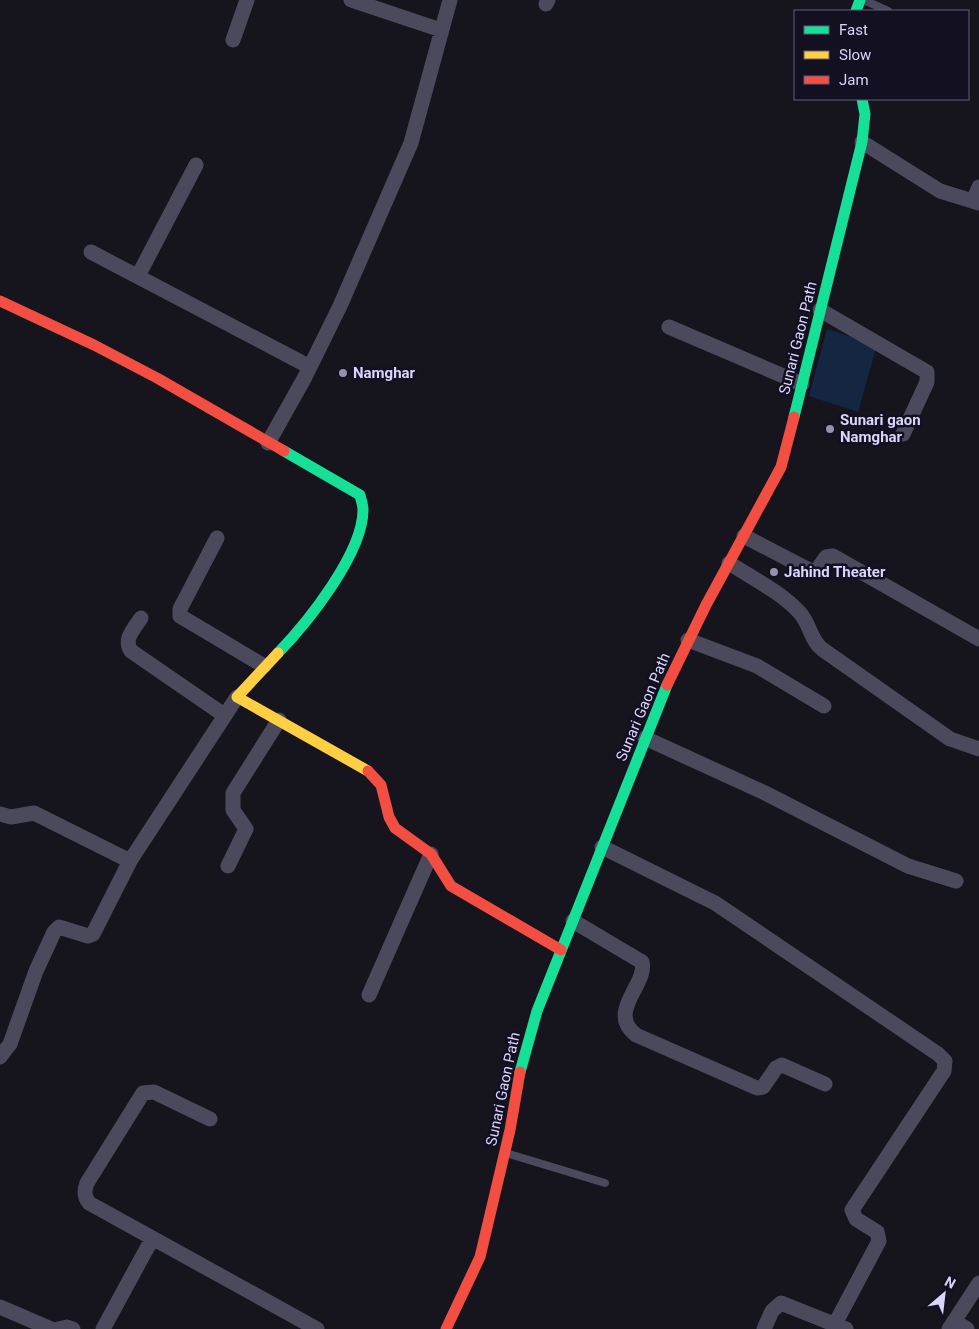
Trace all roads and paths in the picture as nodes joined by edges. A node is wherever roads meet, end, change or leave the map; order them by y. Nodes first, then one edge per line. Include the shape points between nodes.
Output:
1 (247, 0) edge
2 (351, 0) edge
3 (450, 0) edge
4 (864, 0) edge
5 (886, 10) edge
6 (441, 30) junction
7 (233, 40) dead end
8 (862, 100) edge
9 (862, 142) junction
10 (196, 165) dead end
11 (977, 197) edge
12 (91, 252) dead end
13 (138, 276) junction
14 (0, 301) edge
15 (820, 310) junction
16 (669, 327) dead end
17 (310, 366) junction
18 (802, 384) junction
19 (903, 434) dead end
20 (268, 443) junction
21 (744, 536) junction
22 (217, 538) dead end
23 (729, 563) junction
24 (141, 618) dead end
25 (979, 639) edge
26 (688, 640) junction
27 (264, 666) junction
28 (237, 697) junction
29 (824, 706) dead end
30 (224, 715) junction
31 (279, 720) junction
32 (645, 738) junction
33 (979, 750) edge
34 (0, 814) edge
35 (602, 847) junction
36 (431, 854) junction
37 (130, 861) junction
38 (228, 866) dead end
39 (956, 880) dead end
40 (573, 921) junction
41 (561, 950) junction
42 (369, 996) dead end
43 (0, 1057) edge
44 (825, 1084) dead end
45 (210, 1119) dead end
46 (505, 1152) junction
47 (605, 1183) dead end
48 (152, 1239) junction
49 (979, 1283) edge
50 (0, 1307) edge
51 (957, 1326) edge
52 (843, 1328) edge
53 (51, 1329) edge
54 (59, 1329) edge
55 (73, 1329) edge
56 (103, 1329) edge
57 (317, 1329) edge
58 (446, 1329) edge
59 (764, 1329) edge

1 - 7 street
2 - 6 street
3 - 6 street
4 - 5 lane
6 - 17 street via 411,143 340,306
8 - 9 street, Sunari Gaon Path via 865,114
9 - 11 street via 940,191
9 - 15 street, Sunari Gaon Path
10 - 13 street
12 - 13 street
13 - 17 street
14 - 20 street via 94,345
15 - 18 street, Sunari Gaon Path
15 - 19 street via 927,372 927,382
16 - 18 street
17 - 20 street
18 - 21 street, Sunari Gaon Path via 781,466
20 - 27 street via 353,491 364,503 365,513 347,559 320,603 296,634
21 - 23 street, Sunari Gaon Path
21 - 25 street via 811,571 817,570 826,557 834,556
22 - 27 street via 180,609 180,616
23 - 26 street, Sunari Gaon Path
23 - 33 street via 793,606 822,649 950,739
24 - 30 street via 128,639 131,651
26 - 29 street via 757,666
26 - 32 street, Sunari Gaon Path
27 - 28 street
28 - 30 street
28 - 31 street
30 - 37 street
31 - 36 street via 371,773 381,785 395,828
31 - 38 street via 233,793 233,810 245,834
32 - 35 street, Sunari Gaon Path
32 - 39 street via 773,797 908,866
34 - 37 street via 11,817 34,813
35 - 40 street, Sunari Gaon Path
35 - 52 street via 715,903 945,1061 944,1071 852,1210 856,1219 877,1232 879,1241
36 - 41 street via 446,880 459,892
36 - 42 street
37 - 43 street via 93,934 88,936 59,927 54,932 10,1044
40 - 41 street, Sunari Gaon Path
40 - 44 street via 642,962 643,968 625,1019 626,1025 636,1035 757,1088 763,1087 779,1066
41 - 46 street, Sunari Gaon Path via 526,1044
45 - 48 street via 154,1092 143,1093 87,1183 84,1194 89,1203
46 - 47 lane
46 - 58 street, Sunari Gaon Path via 480,1257
48 - 56 street
48 - 57 street
49 - 51 street
50 - 53 street
52 - 59 street via 781,1303 772,1311
54 - 55 street

